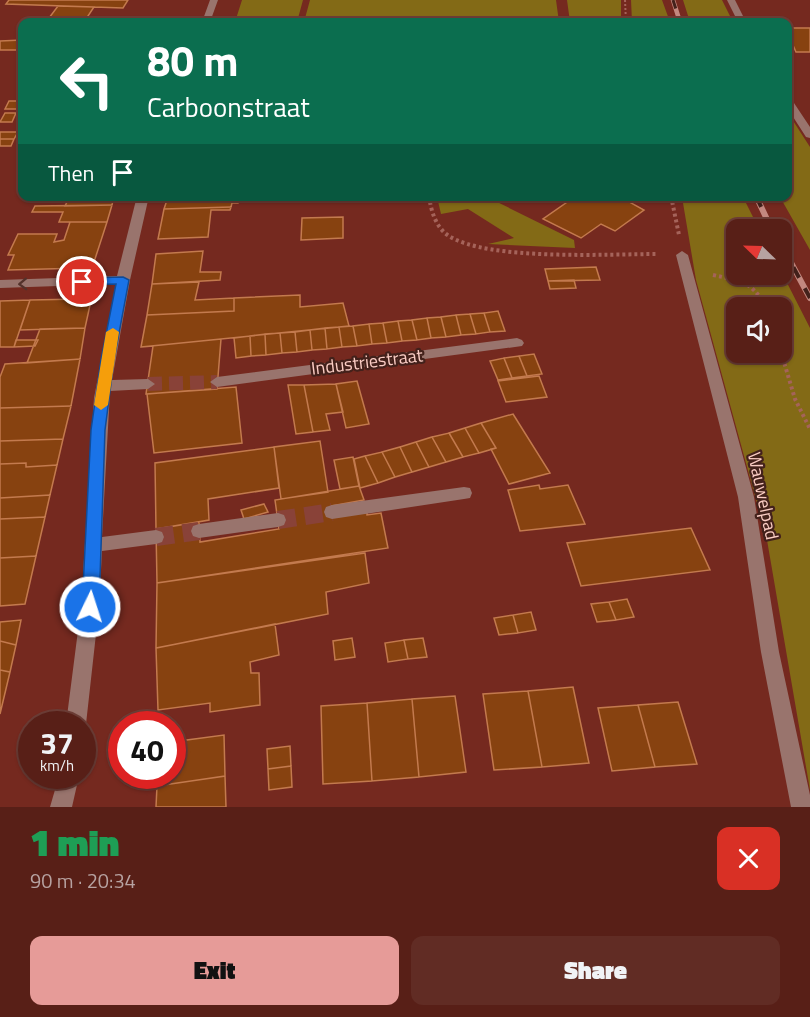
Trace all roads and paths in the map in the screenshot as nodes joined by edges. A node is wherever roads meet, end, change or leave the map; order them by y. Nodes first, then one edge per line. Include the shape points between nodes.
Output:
1 (214, 0) edge
2 (625, 0) edge
3 (731, 0) edge
4 (207, 18) edge
5 (626, 18) edge
6 (740, 18) edge
7 (792, 108) edge
8 (810, 135) edge
9 (143, 201) edge
10 (430, 201) edge
11 (672, 201) edge
12 (684, 262) junction
13 (123, 280) junction
14 (0, 284) edge
15 (762, 297) edge
16 (517, 343) dead end
17 (784, 363) edge
18 (217, 382) tunnel mouth
19 (148, 384) tunnel mouth
20 (104, 386) junction
21 (810, 429) edge
22 (464, 493) dead end
23 (332, 512) tunnel mouth
24 (278, 520) tunnel mouth
25 (199, 531) tunnel mouth
26 (156, 537) tunnel mouth
27 (94, 545) junction
28 (78, 711) edge
29 (66, 789) edge
30 (61, 807) edge
31 (802, 807) edge

1 - 4 street
2 - 5 path
3 - 6 street
7 - 8 street
9 - 13 street
10 - 12 path via 436,223 450,237 478,246
11 - 12 path
12 - 15 path via 744,282 759,290
12 - 31 street, Wauwelpad via 746,497 770,652
13 -> 14 street
13 - 20 street
16 - 18 street, Industriestraat
17 - 21 path via 795,399
19 - 20 street
20 - 27 street via 98,430
22 - 23 street
24 - 25 street
26 - 27 street
27 - 28 street
29 - 30 street

